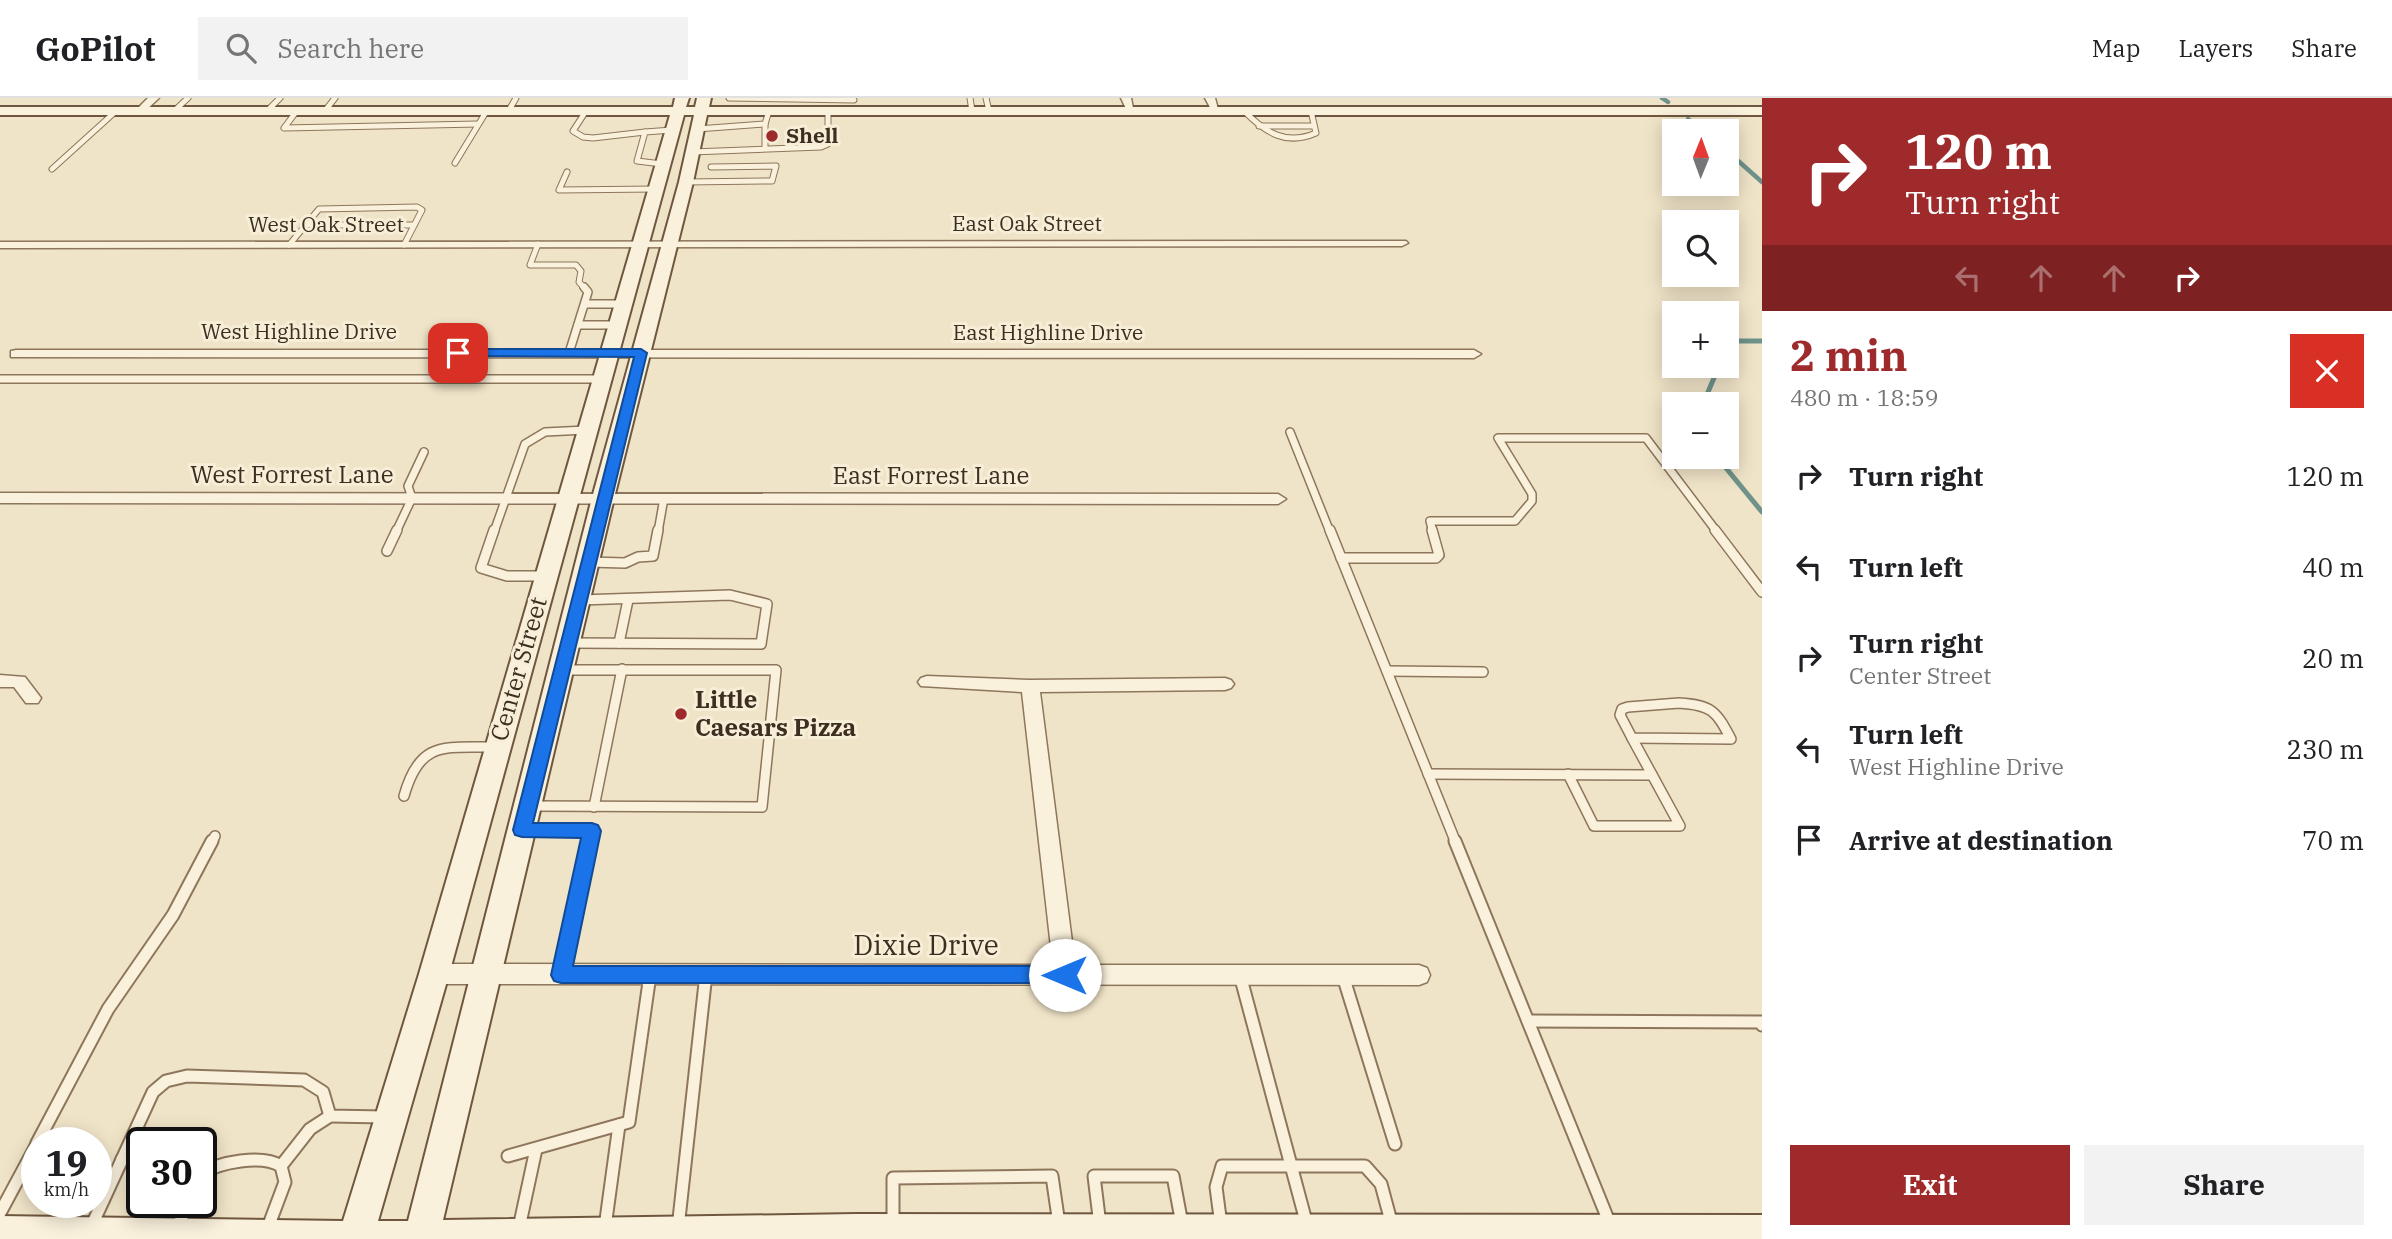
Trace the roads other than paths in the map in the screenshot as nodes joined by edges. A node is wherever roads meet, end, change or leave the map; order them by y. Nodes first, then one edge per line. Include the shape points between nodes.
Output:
1 (154, 98) edge
2 (188, 98) edge
3 (280, 98) edge
4 (335, 98) edge
5 (516, 98) edge
6 (729, 98) edge
7 (854, 103) edge
8 (971, 104) edge
9 (987, 104) edge
10 (1129, 104) edge
11 (1213, 104) edge
12 (0, 111) edge
13 (586, 111) junction
14 (828, 111) junction
15 (1244, 111) junction
16 (1311, 111) junction
17 (1762, 111) edge
18 (115, 112) junction
19 (139, 112) junction
20 (173, 112) junction
21 (266, 112) junction
22 (296, 112) junction
23 (324, 112) junction
24 (508, 112) junction
25 (767, 117) junction
26 (482, 118) junction
27 (692, 123) edge
28 (1259, 126) junction
29 (1315, 130) junction
30 (645, 132) junction
31 (765, 147) junction
32 (455, 163) dead end
33 (662, 164) junction
34 (52, 169) dead end
35 (567, 172) dead end
36 (686, 181) junction
37 (655, 190) junction
38 (303, 225) junction
39 (414, 225) junction
40 (1402, 243) dead end
41 (404, 244) junction
42 (538, 244) junction
43 (653, 244) junction
44 (0, 245) edge
45 (289, 245) junction
46 (585, 304) junction
47 (619, 314) junction
48 (578, 325) junction
49 (569, 353) junction
50 (624, 353) junction
51 (16, 354) dead end
52 (1474, 354) dead end
53 (0, 379) edge
54 (601, 379) junction
55 (586, 430) junction
56 (1290, 432) dead end
57 (424, 452) dead end
58 (0, 498) edge
59 (412, 498) junction
60 (506, 498) junction
61 (585, 498) junction
62 (664, 498) junction
63 (1278, 499) dead end
64 (387, 551) dead end
65 (1341, 558) junction
66 (587, 562) junction
67 (545, 576) junction
68 (1762, 592) edge
69 (578, 600) junction
70 (628, 600) junction
71 (568, 643) junction
72 (619, 643) junction
73 (561, 670) junction
74 (622, 670) junction
75 (1387, 671) junction
76 (1483, 672) dead end
77 (0, 681) edge
78 (927, 682) dead end
79 (1225, 684) dead end
80 (1030, 686) junction
81 (32, 698) dead end
82 (1632, 738) junction
83 (498, 747) junction
84 (542, 747) junction
85 (1428, 774) junction
86 (1568, 774) junction
87 (1652, 775) junction
88 (404, 796) dead end
89 (594, 807) junction
90 (525, 818) junction
91 (215, 836) dead end
92 (434, 974) junction
93 (486, 974) junction
94 (650, 974) junction
95 (706, 974) junction
96 (1240, 974) junction
97 (1342, 974) junction
98 (561, 975) junction
99 (1065, 975) junction
100 (1419, 975) dead end
101 (1528, 1021) junction
102 (1762, 1025) edge
103 (330, 1116) junction
104 (391, 1117) junction
105 (619, 1125) junction
106 (45, 1127) edge
107 (1395, 1144) dead end
108 (536, 1149) junction
109 (508, 1157) dead end
110 (122, 1159) junction
111 (126, 1159) edge
112 (217, 1162) edge
113 (281, 1166) junction
114 (1292, 1168) junction
115 (21, 1173) edge
116 (0, 1213) edge
117 (182, 1218) edge
118 (894, 1232) junction
119 (1060, 1232) junction
120 (1100, 1233) junction
121 (1183, 1233) junction
122 (1223, 1233) junction
123 (1310, 1233) junction
124 (1395, 1233) junction
125 (1762, 1233) edge
126 (0, 1234) edge
127 (858, 1235) edge
128 (66, 1236) edge
129 (174, 1236) junction
130 (604, 1236) junction
131 (678, 1236) junction
132 (1506, 1236) edge
133 (1615, 1236) edge
134 (264, 1237) junction
135 (740, 1237) edge
136 (411, 1238) edge
137 (514, 1238) edge
138 (643, 1238) edge
139 (355, 1239) edge

1 - 19 street
2 - 20 lane
3 - 21 lane
4 - 23 lane
5 - 24 lane
6 - 7 lane
7 - 8 street
7 - 14 street
8 - 9 street
9 - 10 street
10 - 11 street
11 - 15 street
12 - 18 street
13 - 24 street
13 - 27 street
13 - 30 lane via 573,131 583,137
14 - 25 street
14 - 31 lane via 828,144
15 - 16 street
15 - 28 lane
16 - 17 street
16 - 29 lane
18 - 19 street
18 - 34 lane
19 - 20 street
20 - 21 street
21 - 22 street
22 - 23 street
22 - 26 lane via 284,128
23 - 26 street
24 - 26 street
25 - 27 street
25 - 31 lane
26 - 32 lane
27 - 30 lane
27 - 31 lane via 746,152
27 - 33 street, Center Street
27 - 36 street, Center Street
27 - 36 lane via 776,166 772,181
28 - 29 lane
28 - 29 lane via 1266,133 1287,138 1307,138
30 - 33 lane via 637,163
33 - 37 street, Center Street
35 - 37 lane via 559,190
36 - 43 street, Center Street
37 - 43 street, Center Street
38 - 39 lane
38 - 39 lane via 315,210 323,208 417,207 422,210
38 - 45 lane
39 - 41 lane
40 - 43 street, East Oak Street
41 - 42 street, West Oak Street
41 - 45 street, West Oak Street
42 - 43 street, West Oak Street
42 - 46 lane via 530,264 576,265 581,271 579,282 588,292
43 - 47 street, Center Street
43 - 50 street, Center Street
44 - 45 street, West Oak Street
46 - 47 lane
46 - 48 lane
47 - 48 lane
47 - 50 street, Center Street
48 - 49 lane
49 - 50 street, West Highline Drive
49 - 51 street, West Highline Drive
50 - 52 street, East Highline Drive
50 - 54 street, Center Street
50 - 61 street, Center Street
53 - 54 lane
54 - 55 street, Center Street
55 - 60 lane via 544,432 529,439
55 - 61 street, Center Street
56 - 65 lane
57 - 59 lane via 408,486
58 - 59 street, West Forrest Lane
59 - 60 street, West Forrest Lane
59 - 64 lane
60 - 61 street, West Forrest Lane
60 - 67 lane via 481,568 507,576
61 - 62 street, East Forrest Lane
61 - 66 street, Center Street
61 - 67 street, Center Street
62 - 63 street, East Forrest Lane
62 - 66 lane via 653,556 638,556 625,563
65 - 68 lane via 1436,558 1430,521 1515,521 1532,501 1532,494 1498,438 1646,438
65 - 75 lane
66 - 69 street, Center Street
67 - 83 street, Center Street
69 - 70 lane
69 - 71 street, Center Street
70 - 72 lane
70 - 72 lane via 730,595 767,604 761,644
71 - 72 lane
71 - 73 street, Center Street
73 - 74 lane
73 - 84 street, Center Street
74 - 89 lane
74 - 89 lane via 776,670 762,807
75 - 76 lane
75 - 85 lane
77 - 81 street via 19,681
78 - 80 street
79 - 80 street
80 - 99 street
82 - 82 lane via 1620,715 1633,704 1704,705 1731,738
82 - 87 lane
83 - 84 street
83 - 88 lane via 444,750 425,756 415,765
83 - 92 street, Center Street
84 - 90 street, Center Street
85 - 86 lane
85 - 101 lane
86 - 87 lane
86 - 87 lane via 1594,826 1680,827
89 - 90 lane
90 - 93 street, Center Street
90 - 98 lane via 592,831
91 - 106 lane via 173,915 108,1009
92 - 93 street, Dixie Drive
92 - 104 street, Center Street
93 - 98 street, Dixie Drive
93 - 136 street, Center Street
94 - 95 street, Dixie Drive
94 - 98 street, Dixie Drive
94 - 105 lane via 629,1122
95 - 99 street, Dixie Drive
95 - 131 lane
96 - 97 street, Dixie Drive
96 - 99 street, Dixie Drive
96 - 114 lane
97 - 100 street, Dixie Drive
97 - 107 lane
101 - 102 lane
101 - 133 lane
103 - 104 lane
103 - 110 lane via 323,1091 304,1080 187,1076 166,1081 153,1092
103 - 113 lane via 310,1129
104 - 139 street, Center Street
105 - 108 lane
105 - 130 lane
108 - 109 lane
108 - 137 lane
110 - 111 lane
110 - 128 lane
112 - 113 lane via 275,1162
113 - 134 lane via 285,1182
114 - 122 lane via 1222,1166 1215,1185
114 - 123 lane
114 - 124 lane via 1365,1166 1374,1171
115 - 116 lane
117 - 129 lane
118 - 119 street
118 - 119 lane via 893,1178 1052,1176
118 - 127 street
119 - 120 street
120 - 121 street
120 - 121 lane via 1094,1175 1172,1176
121 - 122 street
122 - 123 street
123 - 124 street
124 - 132 street
125 - 133 street
126 - 128 street
127 - 135 street
128 - 129 street
129 - 134 street
130 - 137 street
130 - 138 street
131 - 135 street
131 - 138 street
132 - 133 street
134 - 139 street
136 - 137 street
136 - 139 street

